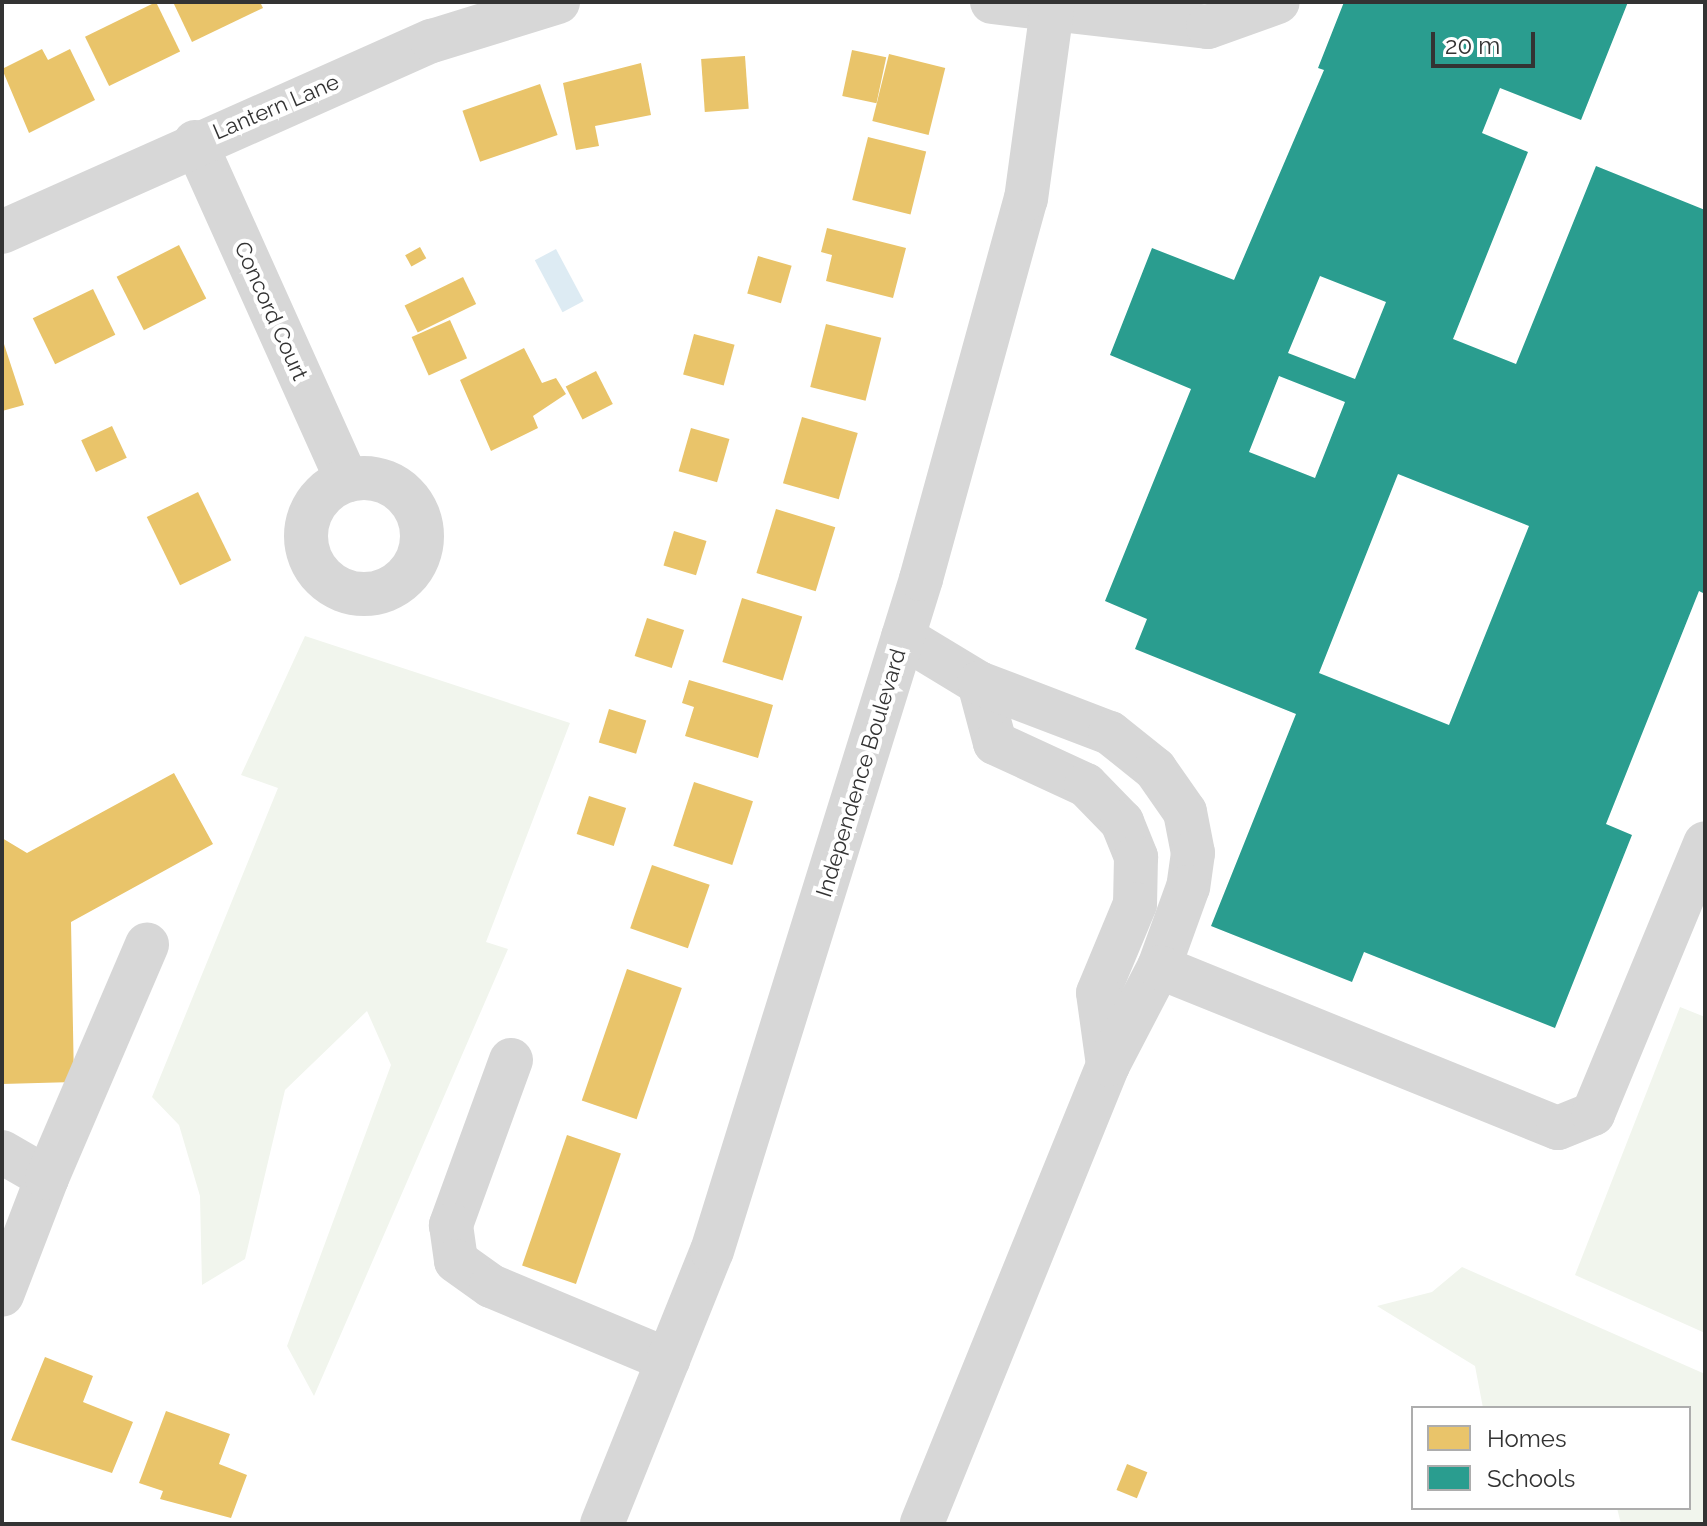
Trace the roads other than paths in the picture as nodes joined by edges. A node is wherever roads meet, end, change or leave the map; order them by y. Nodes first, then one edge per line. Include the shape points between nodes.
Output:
1 (558, 2) edge
2 (992, 2) edge
3 (1278, 2) edge
4 (1053, 7) edge
5 (195, 142) junction
6 (2, 232) edge
7 (347, 480) dead end
8 (903, 637) junction
9 (979, 683) junction
10 (1705, 843) edge
11 (147, 945) dead end
12 (1159, 967) junction
13 (511, 1060) dead end
14 (1108, 1065) junction
15 (2, 1152) edge
16 (47, 1178) junction
17 (2, 1295) edge
18 (668, 1360) junction
19 (602, 1524) edge
20 (922, 1524) edge

1 - 5 street, Lantern Lane via 432,41
2 - 4 street
3 - 4 street via 1223,27
4 - 8 street, Independence Boulevard via 1026,199
5 - 6 street, Lantern Lane
5 - 7 street, Concord Court
8 - 9 street
8 - 18 street, Independence Boulevard via 712,1251
9 - 12 street via 1110,733 1155,769 1185,812 1193,853 1188,887
9 - 14 street via 995,743 1086,785 1122,822 1136,857 1135,904 1098,993
10 - 12 street via 1593,1114 1558,1128
11 - 16 street
12 - 14 street
13 - 18 street via 451,1225 456,1261 491,1286
14 - 20 street
15 - 16 street
16 - 17 street
18 - 19 street, Independence Boulevard

